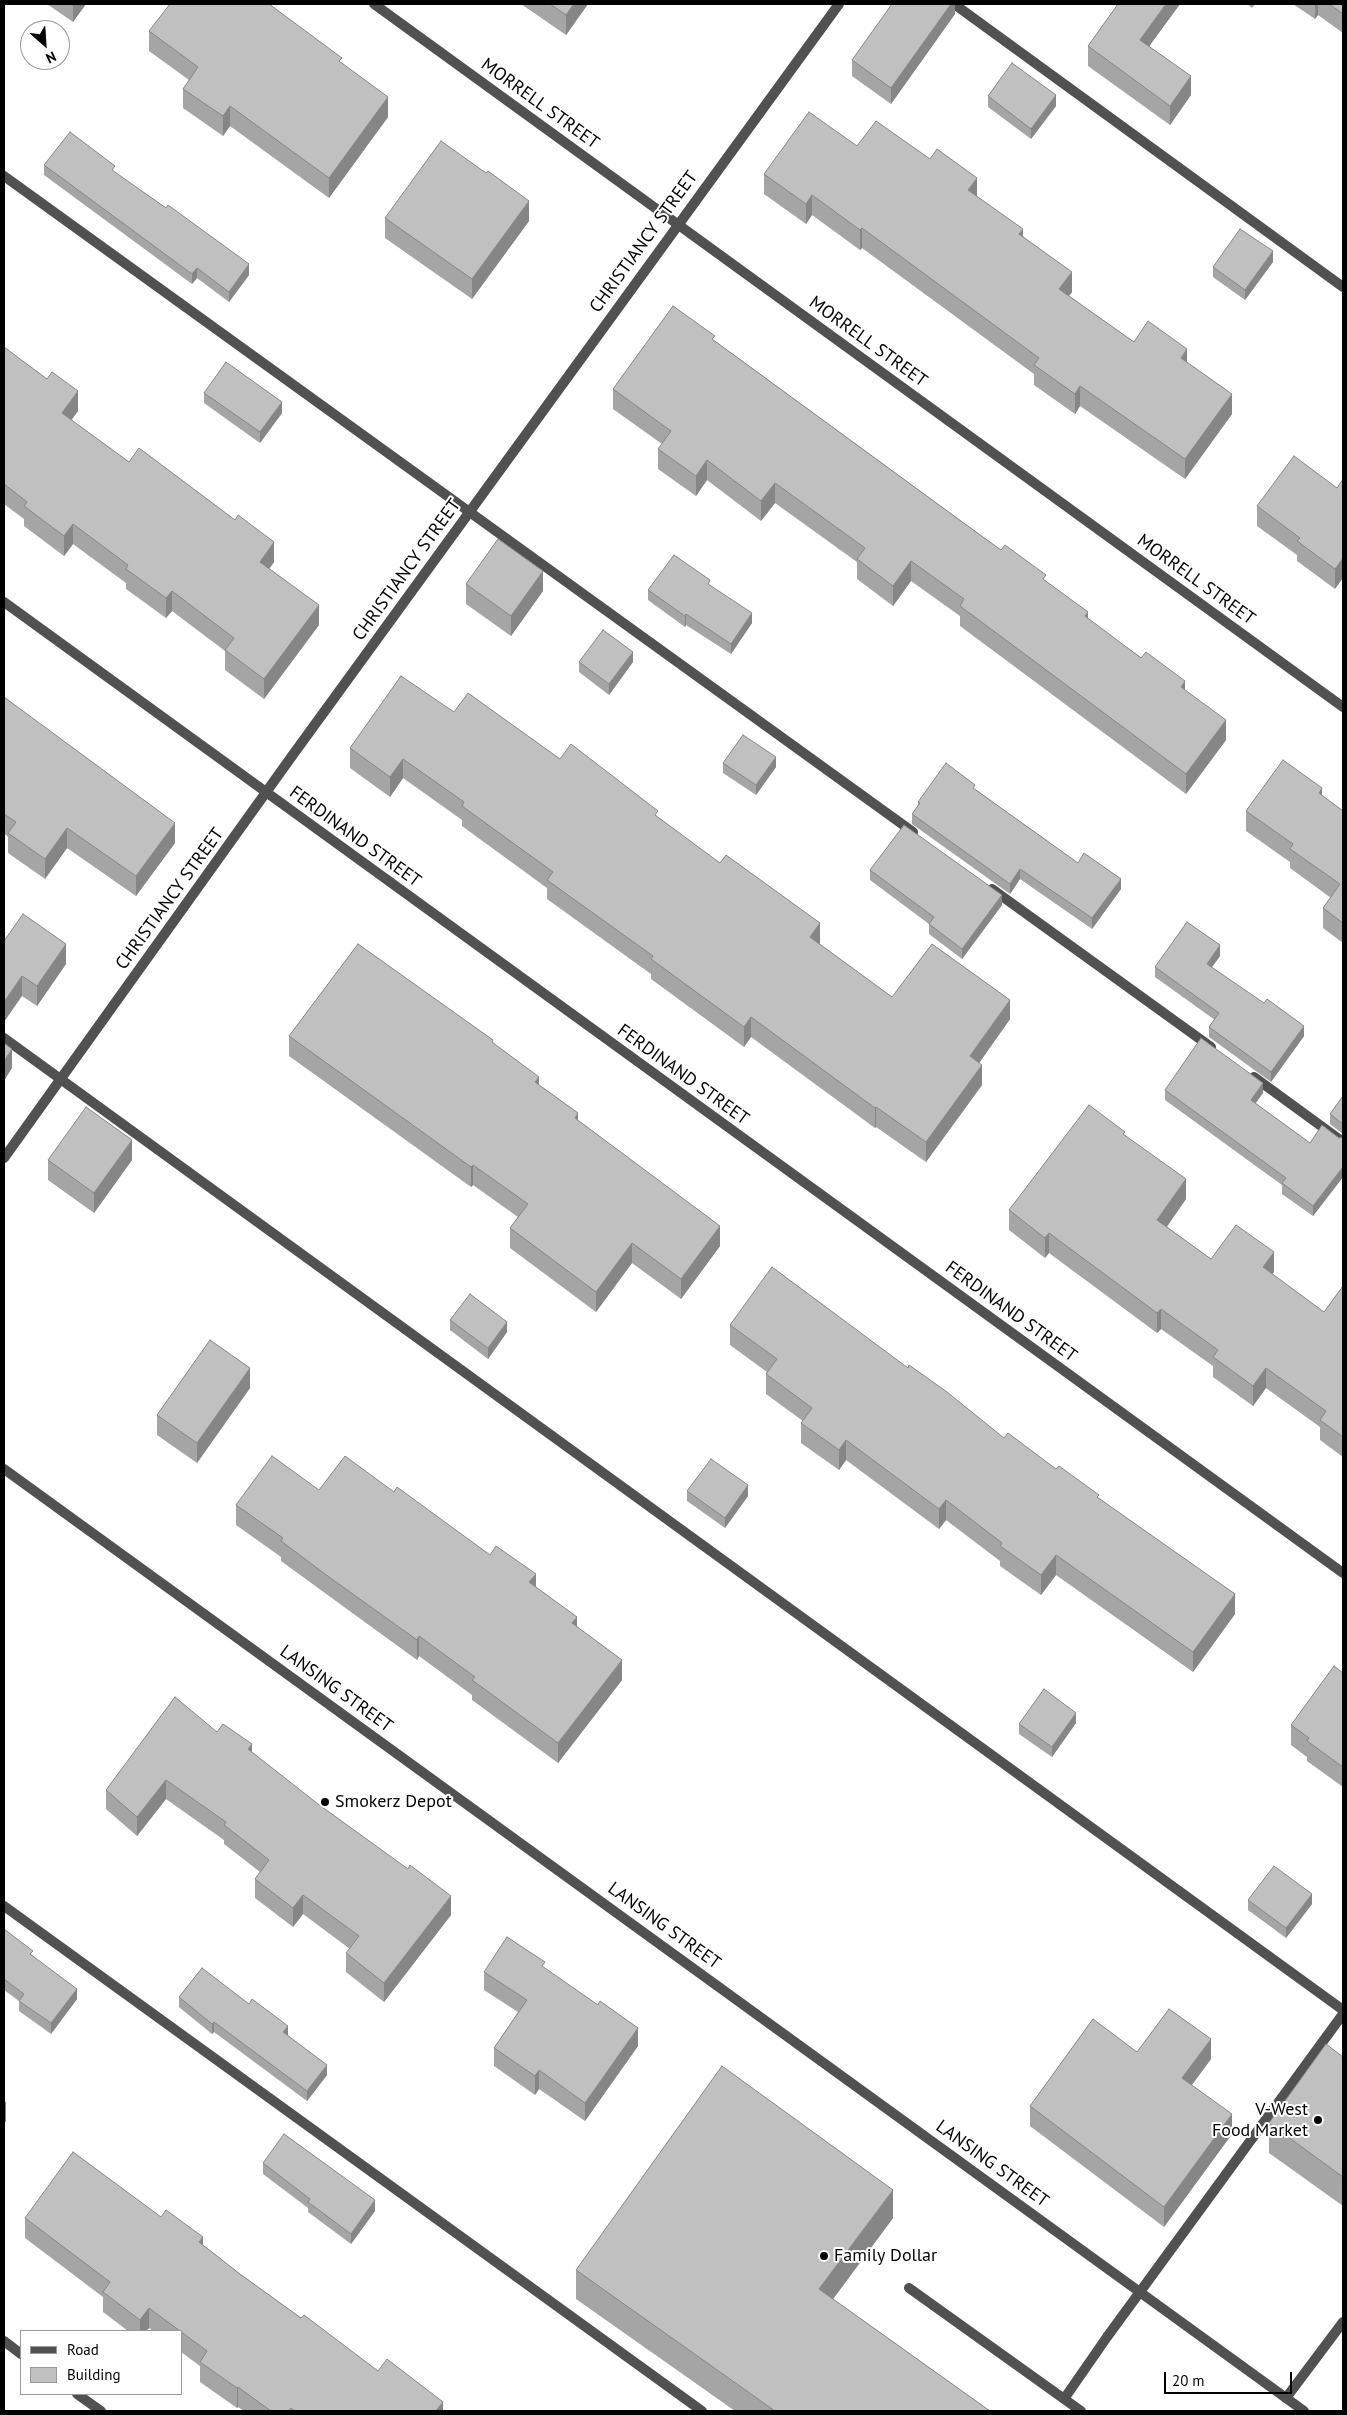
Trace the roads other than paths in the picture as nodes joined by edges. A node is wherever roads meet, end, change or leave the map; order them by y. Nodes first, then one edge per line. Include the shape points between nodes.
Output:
1 (374, 4) edge
2 (839, 4) edge
3 (954, 4) edge
4 (4, 176) edge
5 (677, 224) junction
6 (1343, 287) edge
7 (468, 513) junction
8 (4, 602) edge
9 (1343, 707) edge
10 (266, 792) junction
11 (924, 840) edge
12 (980, 881) edge
13 (4, 1038) edge
14 (1222, 1055) edge
15 (1246, 1072) edge
16 (60, 1079) junction
17 (1343, 1142) edge
18 (4, 1158) edge
19 (4, 1468) edge
20 (1343, 1573) edge
21 (4, 1906) edge
22 (1343, 2012) edge
23 (909, 2288) dead end
24 (1141, 2292) junction
25 (1343, 2322) edge
26 (4, 2341) edge
27 (20, 2353) edge
28 (78, 2395) edge
29 (1286, 2398) junction
30 (1064, 2399) junction
31 (101, 2411) edge
32 (702, 2411) edge
33 (1081, 2411) edge
34 (1304, 2411) edge

1 - 5 street, MORRELL STREET
2 - 5 street, CHRISTIANCY STREET
3 - 6 street
4 - 7 street
5 - 7 street, CHRISTIANCY STREET
5 - 9 street, MORRELL STREET
7 - 10 street, CHRISTIANCY STREET
7 - 11 street
8 - 10 street, FERDINAND STREET
10 - 16 street, CHRISTIANCY STREET
10 - 20 street, FERDINAND STREET
12 - 14 street
13 - 16 street
15 - 17 street
16 - 18 street, CHRISTIANCY STREET
16 - 22 street
19 - 24 street, LANSING STREET
21 - 32 street
22 - 24 street
23 - 30 street
24 - 29 street, LANSING STREET
24 - 30 street
25 - 29 street
26 - 27 street
28 - 31 street
29 - 34 street, LANSING STREET
30 - 33 street

